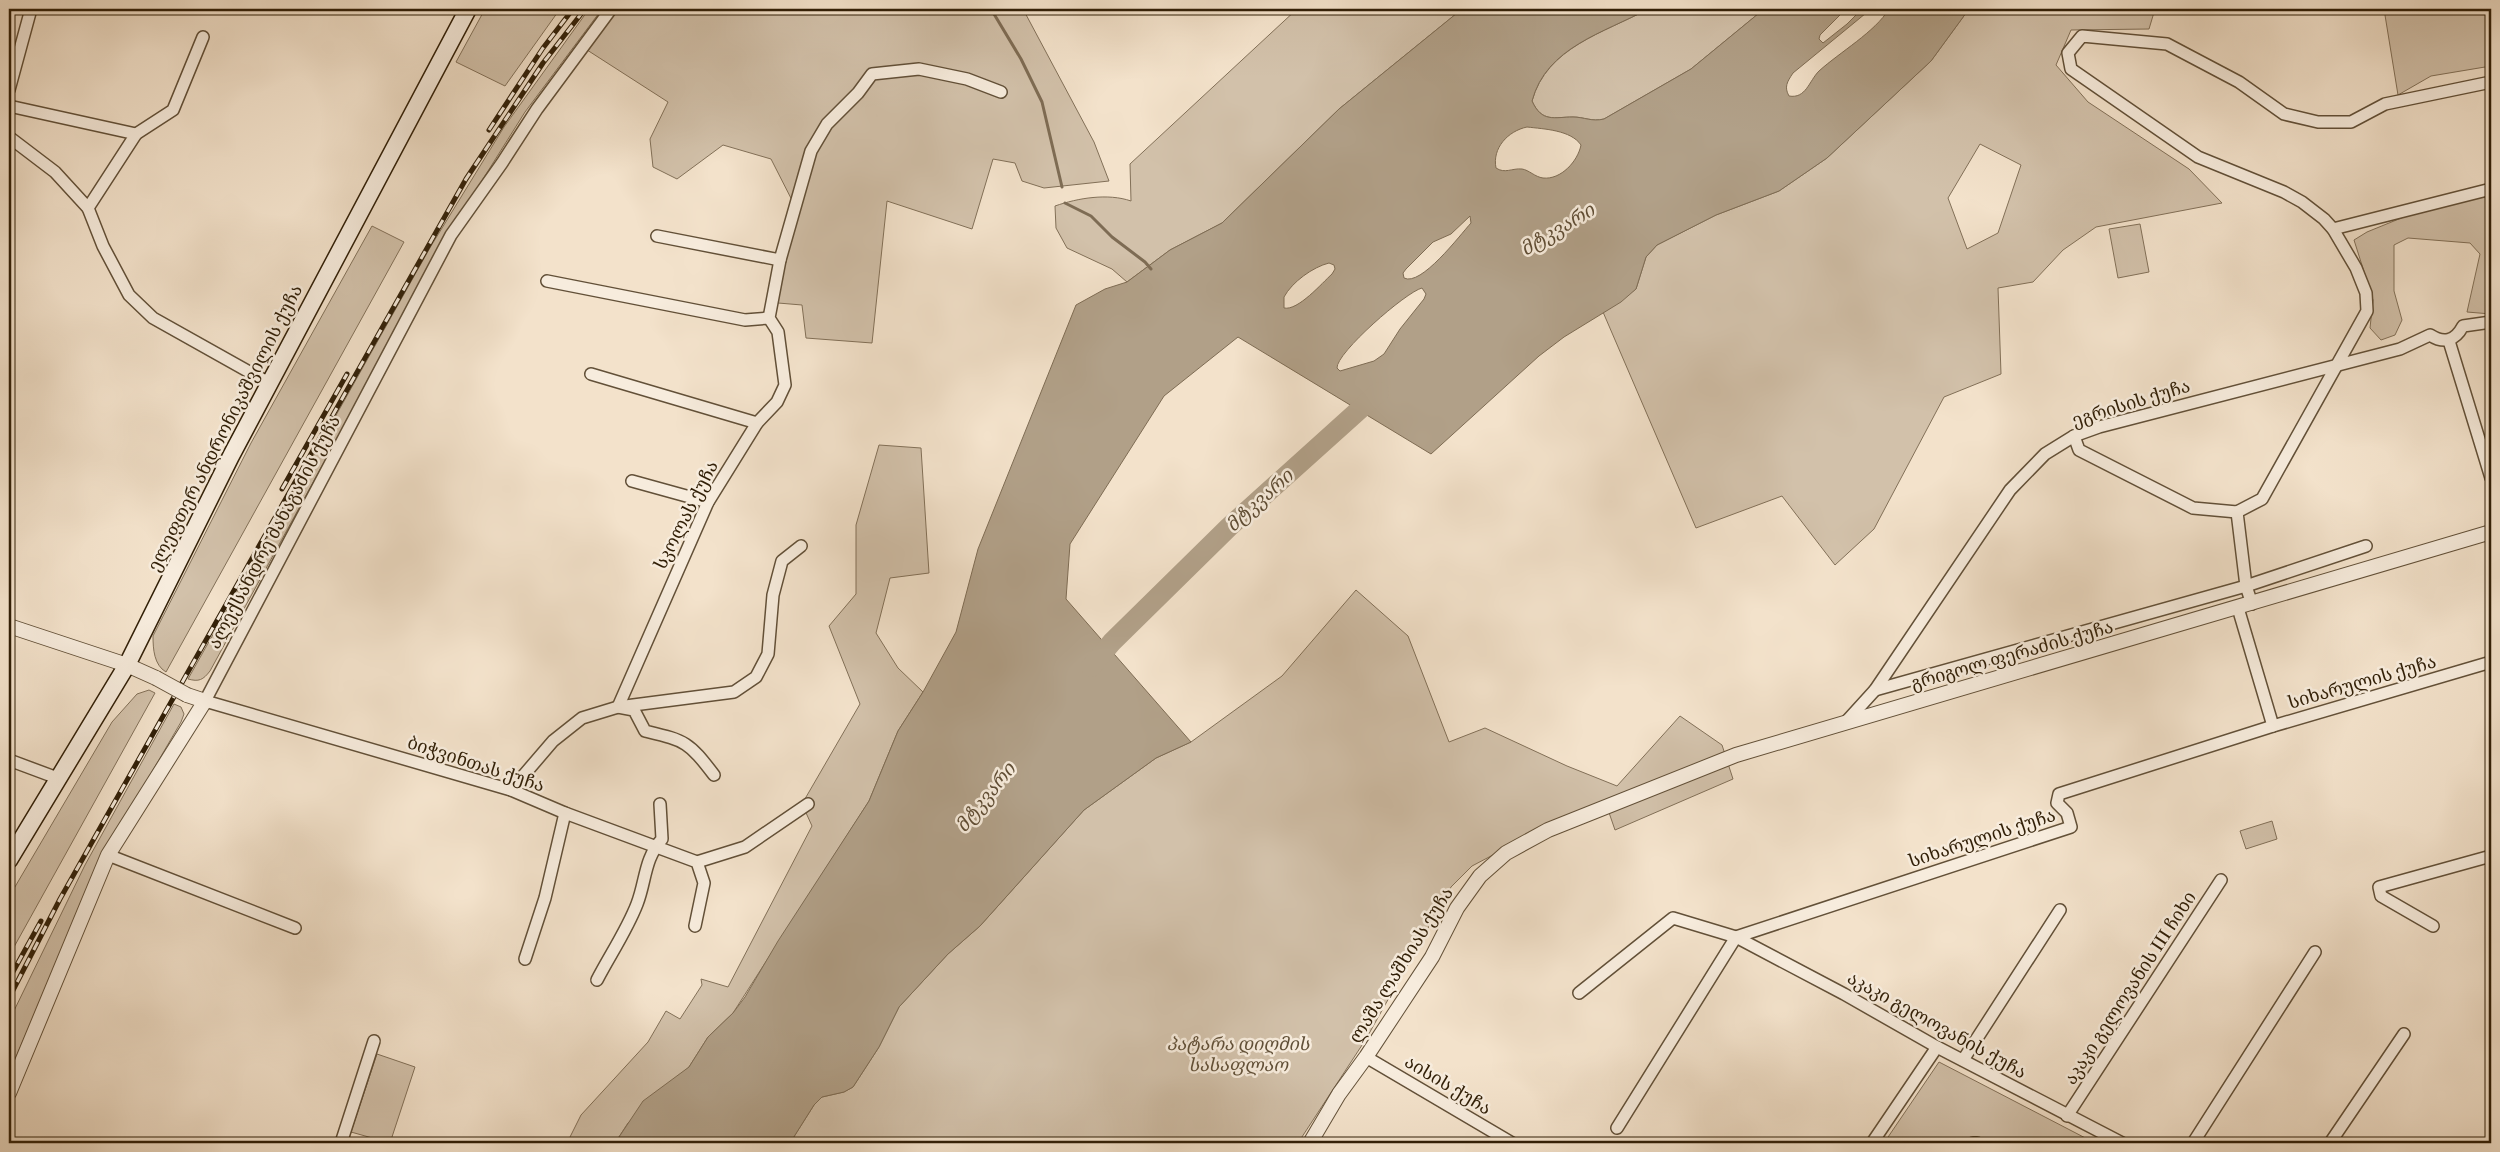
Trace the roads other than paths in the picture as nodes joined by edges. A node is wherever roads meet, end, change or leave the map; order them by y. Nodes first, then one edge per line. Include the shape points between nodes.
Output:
1 (31, 9) edge
2 (468, 9) edge
3 (611, 9) edge
4 (203, 37) dead end
5 (2491, 82) edge
6 (9, 90) edge
7 (1001, 92) dead end
8 (9, 106) edge
9 (136, 134) junction
10 (9, 137) edge
11 (2491, 189) edge
12 (88, 208) junction
13 (2333, 229) junction
14 (657, 236) dead end
15 (780, 260) junction
16 (547, 281) dead end
17 (769, 318) junction
18 (2491, 322) edge
19 (2449, 341) junction
20 (2338, 364) junction
21 (591, 374) dead end
22 (269, 384) junction
23 (757, 422) junction
24 (2074, 436) junction
25 (2491, 478) edge
26 (632, 481) dead end
27 (708, 502) junction
28 (2237, 512) junction
29 (2491, 532) edge
30 (801, 546) dead end
31 (2366, 546) dead end
32 (2246, 586) junction
33 (2245, 606) junction
34 (9, 626) edge
35 (2491, 662) edge
36 (127, 665) junction
37 (1875, 690) junction
38 (205, 700) junction
39 (618, 707) junction
40 (1844, 725) junction
41 (2273, 726) junction
42 (9, 760) edge
43 (714, 775) dead end
44 (60, 779) junction
45 (511, 790) junction
46 (660, 804) dead end
47 (808, 804) dead end
48 (566, 813) junction
49 (1548, 830) joint
50 (657, 845) junction
51 (108, 855) junction
52 (2491, 856) edge
53 (9, 860) edge
54 (697, 862) junction
55 (2222, 880) dead end
56 (2060, 910) dead end
57 (695, 926) dead end
58 (2433, 926) dead end
59 (295, 928) dead end
60 (1736, 937) junction
61 (2315, 952) dead end
62 (524, 959) dead end
63 (597, 980) dead end
64 (1579, 993) dead end
65 (2404, 1034) dead end
66 (374, 1041) dead end
67 (1937, 1047) junction
68 (1366, 1057) junction
69 (1963, 1060) junction
70 (9, 1093) edge
71 (2067, 1116) junction
72 (1617, 1128) dead end
73 (341, 1143) edge
74 (1310, 1143) edge
75 (1512, 1143) edge
76 (1872, 1143) edge
77 (1973, 1143) edge
78 (1977, 1143) edge
79 (2122, 1143) edge
80 (2193, 1143) edge
81 (2330, 1143) edge

1 - 6 street
2 - 22 main road, ელეფთერ ანდრონიკაშვილის ქუჩა
3 - 38 street, ალექსანდრე მანაგაძის ქუჩა via 542,102 451,235
4 - 9 street via 173,110
5 - 13 street via 2385,104 2352,122 2318,122 2284,114 2239,82 2167,44 2082,36 2068,53 2071,69 2198,157 2290,196
7 - 15 street via 967,79 919,69 872,74 858,94 827,124 811,152
8 - 9 street
9 - 12 street
10 - 12 street via 55,172
11 - 13 street
12 - 22 street via 103,246 129,295 153,318
13 - 20 street via 2356,268 2366,293 2368,311
14 - 15 street
15 - 17 street
16 - 17 street via 745,320
17 - 23 street, სკოლას ქუჩა via 778,332 785,385 777,402
18 - 19 street via 2463,326 2458,336
19 - 20 street, ეგრისის ქუჩა via 2430,335 2400,349
19 - 25 street
20 - 24 street, ეგრისის ქუჩა
20 - 28 street via 2262,499
21 - 23 street
22 - 36 main road, ელეფთერ ანდრონიკაშვილის ქუჩა
23 - 27 street, სკოლას ქუჩა
24 - 28 street via 2079,450 2193,508
24 - 37 street, ეგრისის ქუჩა via 2045,454 2010,490
26 - 27 street
27 - 39 street, სკოლას ქუჩა
28 - 32 street
29 - 33 street, გრიგოლ ფერაძის ქუჩა
30 - 39 street via 782,560 774,596 768,654 756,677 734,692
31 - 32 street
32 - 33 street
32 - 37 street
33 - 40 street, გრიგოლ ფერაძის ქუჩა
33 - 41 street
34 - 36 street
35 - 41 street, სიხარულის ქუჩა
36 - 38 street, bridge via 187,695
36 - 44 main road, ელეფთერ ანდრონიკაშვილის ქუჩა
37 - 40 street, ეგრისის ქუჩა
38 - 45 street, ბიჭვინთას ქუჩა
38 - 51 street, ალექსანდრე მანაგაძის ქუჩა
39 - 43 street via 634,710 645,731 679,739 693,748
39 - 45 street via 582,718 553,741
40 - 49 street, გრიგოლ ფერაძის ქუჩა via 1716,762
41 - 60 street, სიხარულის ქუჩა via 2059,794 2057,803 2067,813 2071,828
42 - 44 street
44 - 53 main road, ელეფთერ ანდრონიკაშვილის ქუჩა
45 - 48 street, ბიჭვინთას ქუჩა
46 - 50 street via 662,839
47 - 54 street via 746,847
48 - 50 street, ბიჭვინთას ქუჩა
48 - 62 street via 545,898
49 - 68 street, ლაშა ლაშხიას ქუჩა via 1506,853 1480,876 1457,908 1432,957
50 - 54 street, ბიჭვინთას ქუჩა
50 - 63 street via 644,872 637,903
51 - 59 street
51 - 70 street, ალექსანდრე მანაგაძის ქუჩა
52 - 58 street via 2379,887 2381,896
54 - 57 street via 704,882
55 - 71 street, აკაკი გელოვანის III ჩიხი
56 - 69 street
60 - 64 street, აკაკი გელოვანის ქუჩა via 1673,918
60 - 67 street, აკაკი გელოვანის ქუჩა
60 - 72 street
61 - 80 street
65 - 81 street
66 - 73 street
67 - 69 street, აკაკი გელოვანის ქუჩა
67 - 76 street
68 - 74 street, ლაშა ლაშხიას ქუჩა via 1338,1094
68 - 75 street, აისის ქუჩა
69 - 71 street, აკაკი გელოვანის ქუჩა
71 - 79 street, აკაკი გელოვანის ქუჩა
77 - 78 street

